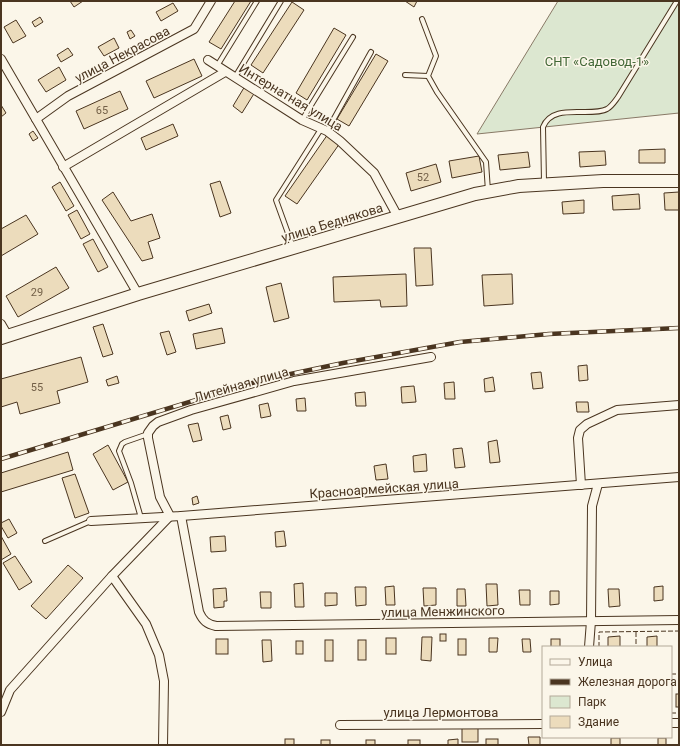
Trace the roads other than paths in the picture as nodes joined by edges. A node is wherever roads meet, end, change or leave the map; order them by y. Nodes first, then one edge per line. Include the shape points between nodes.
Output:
1 (211, 1) edge
2 (257, 1) edge
3 (282, 1) edge
4 (677, 1) edge
5 (422, 19) dead end
6 (352, 38) dead end
7 (371, 52) dead end
8 (1, 59) edge
9 (208, 60) dead end
10 (216, 66) junction
11 (225, 72) junction
12 (405, 75) dead end
13 (428, 76) junction
14 (235, 78) junction
15 (36, 120) junction
16 (302, 120) junction
17 (324, 130) junction
18 (63, 167) junction
19 (679, 181) edge
20 (544, 185) junction
21 (488, 191) junction
22 (398, 217) junction
23 (294, 248) junction
24 (138, 294) junction
25 (1, 324) edge
26 (4, 337) edge
27 (431, 357) dead end
28 (679, 405) edge
29 (148, 433) junction
30 (679, 477) edge
31 (598, 484) junction
32 (581, 485) junction
33 (170, 516) junction
34 (181, 516) junction
35 (141, 518) junction
36 (91, 521) joint
37 (45, 541) dead end
38 (112, 576) junction
39 (679, 620) edge
40 (591, 621) junction
41 (589, 646) edge
42 (1, 712) edge
43 (340, 724) dead end
44 (542, 724) edge
45 (163, 745) edge

1 - 15 street, улица Некрасова via 194,29 68,96
2 - 10 lane
3 - 14 lane
4 - 20 lane via 612,105 602,110 565,112 545,122
5 - 13 lane via 436,56
6 - 16 lane
7 - 17 lane
8 - 15 street
9 - 10 street, Интернатная улица
10 - 11 street, Интернатная улица
11 - 14 street, Интернатная улица
11 - 18 street
12 - 13 lane
13 - 21 lane via 486,162
14 - 16 street, Интернатная улица
15 - 18 street
16 - 17 street, Интернатная улица
17 - 22 street, Интернатная улица via 340,141 374,173
17 - 23 lane via 276,200
18 - 24 street
19 - 20 street, улица Беднякова via 603,181
20 - 21 street, улица Беднякова
21 - 22 street, улица Беднякова
22 - 23 street, улица Беднякова
23 - 24 street, улица Беднякова
24 - 26 street, улица Беднякова
25 - 26 street
27 - 29 street, Литейная улица via 294,381 191,410 158,422
28 - 32 street via 617,410 587,424 580,430 578,438
29 - 33 street via 160,497
29 - 35 lane via 125,442 119,451
30 - 31 street, Красноармейская улица
31 - 32 street, Красноармейская улица
31 - 40 street via 592,506
32 - 34 street, Красноармейская улица
33 - 34 street, Красноармейская улица
33 - 35 street, Красноармейская улица
33 - 38 street
34 - 40 street, улица Менжинского via 199,612 208,625
35 - 36 street, Красноармейская улица
36 - 37 lane
38 - 42 street via 10,690
38 - 45 street via 146,624 159,655 164,681
39 - 40 street, улица Менжинского
40 - 41 street
43 - 44 street, улица Лермонтова

